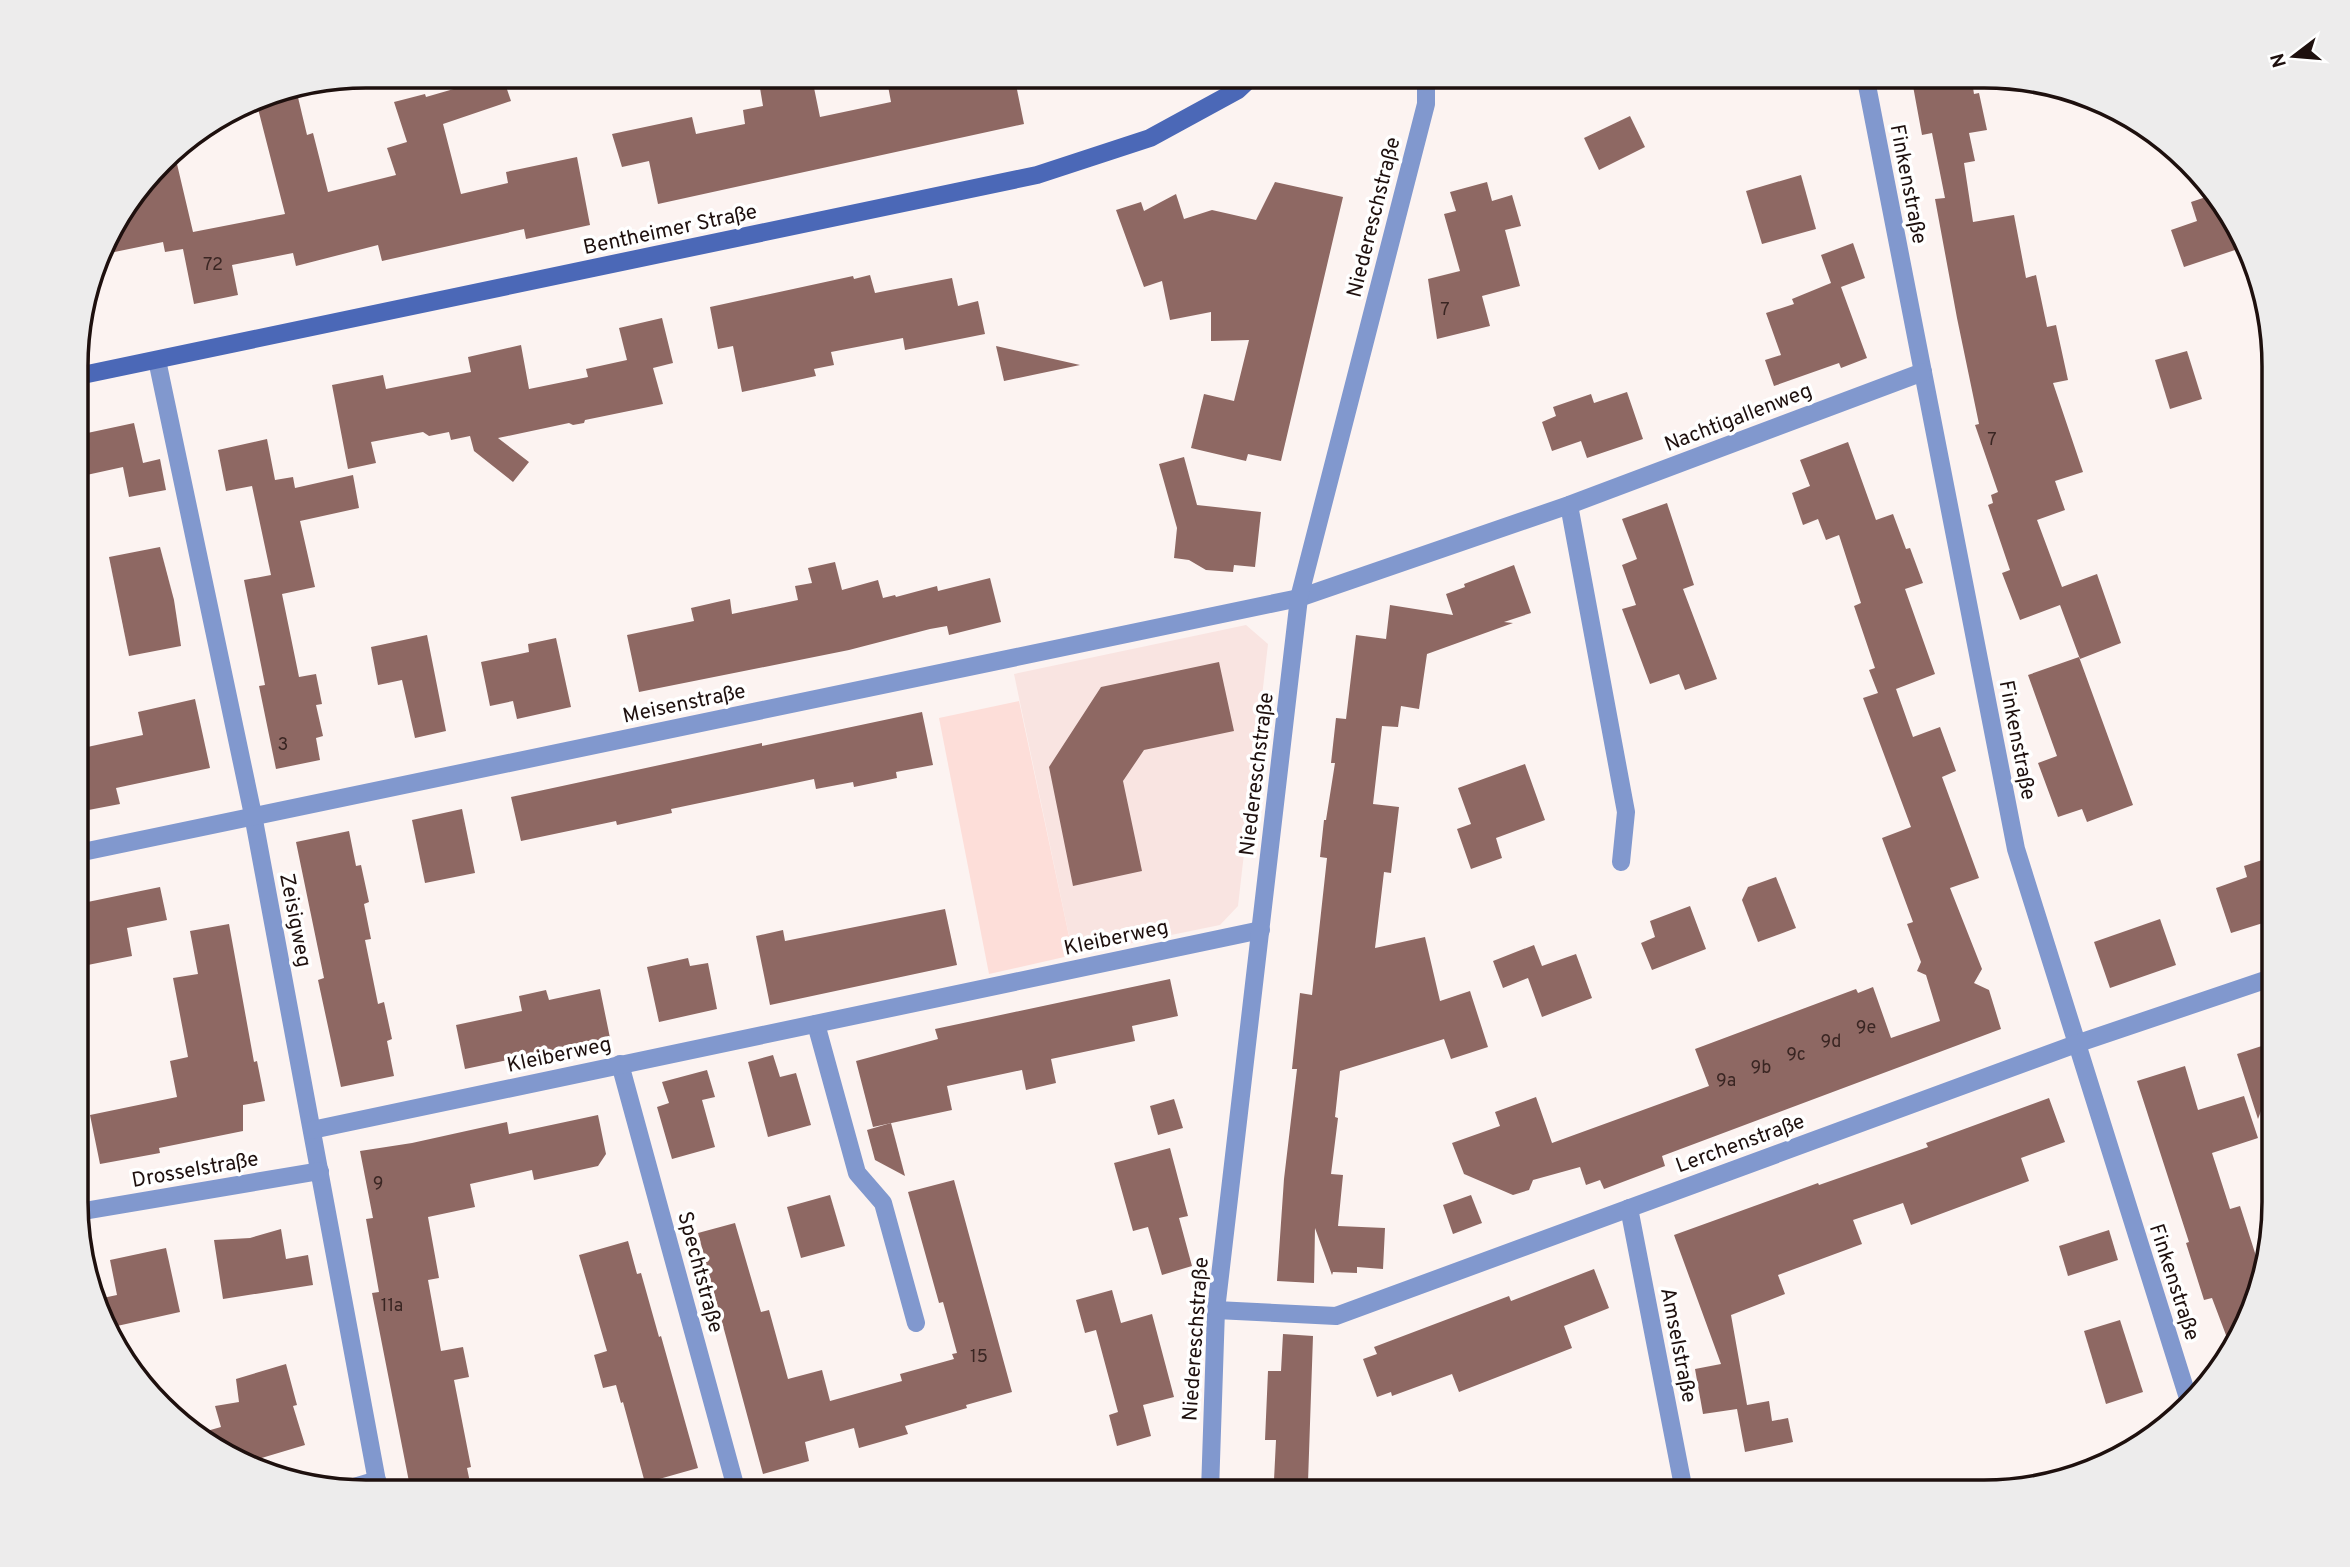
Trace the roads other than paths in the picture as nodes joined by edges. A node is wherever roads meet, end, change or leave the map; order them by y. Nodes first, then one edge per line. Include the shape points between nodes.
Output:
1 (1240, 88) edge
2 (1426, 88) edge
3 (1868, 88) edge
4 (157, 360) junction
5 (1923, 372) junction
6 (88, 374) edge
7 (1569, 505) junction
8 (1299, 598) junction
9 (253, 815) junction
10 (88, 851) edge
11 (1621, 862) dead end
12 (1261, 930) junction
13 (2263, 981) edge
14 (816, 1024) junction
15 (2076, 1044) junction
16 (620, 1064) junction
17 (312, 1130) junction
18 (320, 1171) junction
19 (1629, 1208) junction
20 (88, 1210) edge
21 (1216, 1310) junction
22 (916, 1323) dead end
23 (2186, 1392) edge
24 (377, 1480) edge
25 (734, 1480) edge
26 (1210, 1480) edge
27 (1682, 1480) edge

1 - 4 main road, Bentheimer Straße via 1150,138 1037,175
2 - 8 street, Niedereschstraße via 1426,104
3 - 5 street, Finkenstraße
4 - 6 main road, Bentheimer Straße
4 - 9 street, Zeisigweg
5 - 7 street, Nachtigallenweg
5 - 15 street, Finkenstraße via 2016,849
7 - 8 street, Nachtigallenweg
7 - 11 street via 1626,812
8 - 9 street, Meisenstraße
8 - 12 street, Niedereschstraße
9 - 10 street, Meisenstraße
9 - 17 street, Zeisigweg
12 - 14 street, Kleiberweg
12 - 21 street, Niedereschstraße
13 - 15 street, Lerchenstraße
14 - 16 street, Kleiberweg
14 - 22 street via 858,1173 884,1203
15 - 19 street, Lerchenstraße
15 - 23 street, Finkenstraße
16 - 17 street, Kleiberweg
16 - 25 street, Spechtstraße
17 - 18 street, Zeisigweg
18 - 20 street, Drosselstraße
18 - 24 street, Zeisigweg
19 - 21 street, Lerchenstraße via 1336,1316
19 - 27 street, Amselstraße
21 - 26 street, Niedereschstraße

